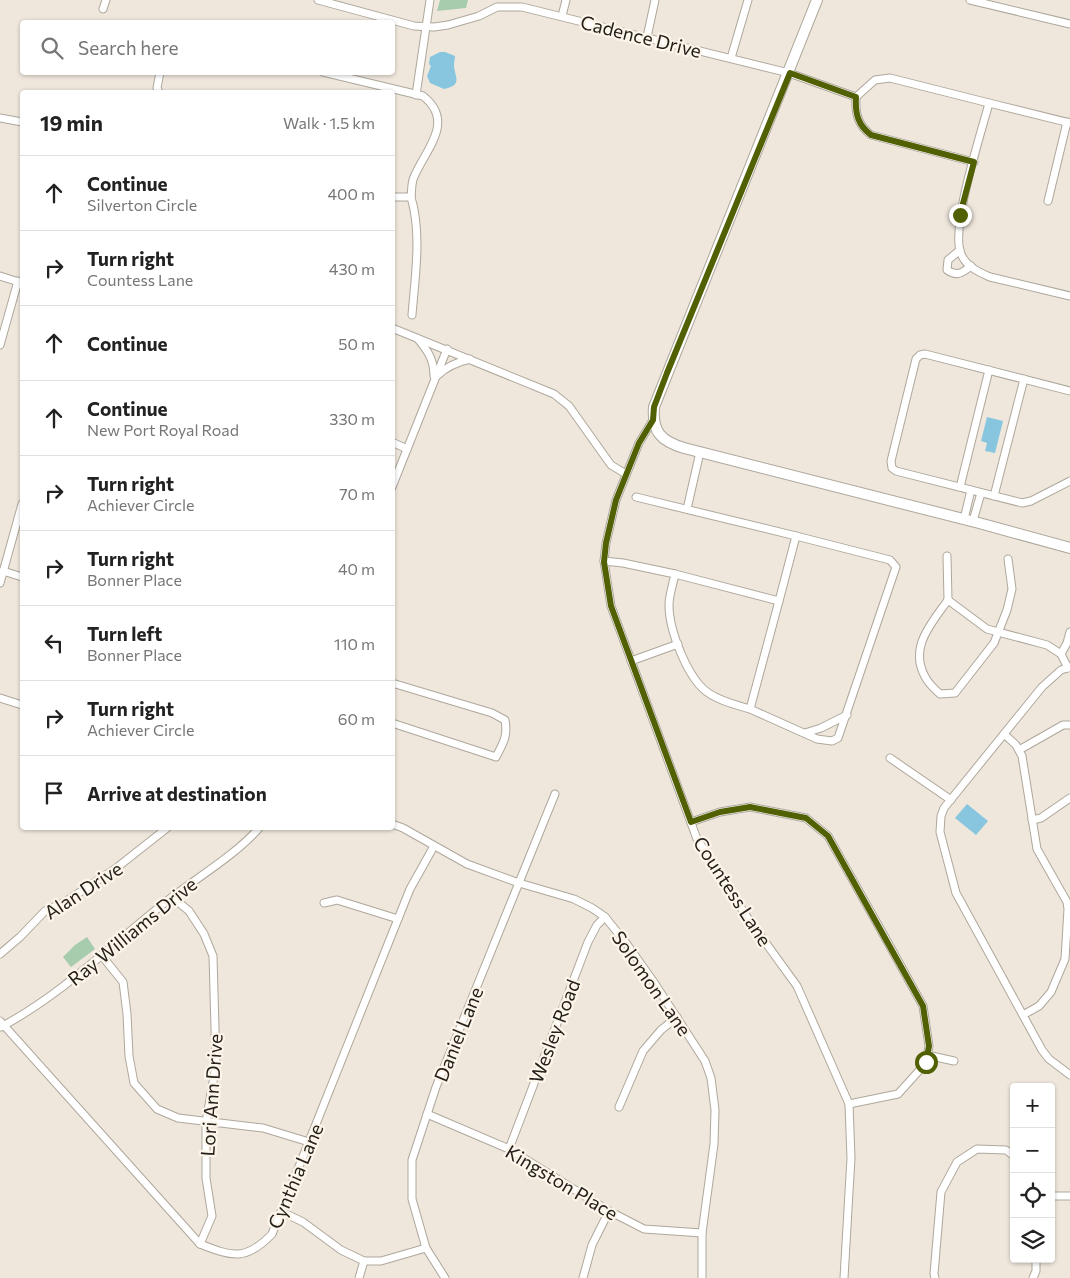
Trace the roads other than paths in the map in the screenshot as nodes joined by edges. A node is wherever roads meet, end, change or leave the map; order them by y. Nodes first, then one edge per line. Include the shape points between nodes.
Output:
1 (106, 0) edge
2 (318, 0) edge
3 (430, 0) edge
4 (566, 0) edge
5 (655, 0) edge
6 (748, 0) edge
7 (818, 0) edge
8 (970, 0) edge
9 (979, 1) edge
10 (102, 9) dead end
11 (562, 16) junction
12 (392, 20) edge
13 (395, 21) edge
14 (1070, 24) edge
15 (426, 26) junction
16 (646, 37) junction
17 (731, 58) junction
18 (790, 73) junction
19 (160, 75) edge
20 (335, 75) edge
21 (158, 90) edge
22 (416, 95) junction
23 (856, 97) junction
24 (989, 103) junction
25 (0, 118) edge
26 (20, 122) edge
27 (1068, 122) edge
28 (974, 162) junction
29 (395, 197) edge
30 (411, 197) junction
31 (1048, 201) dead end
32 (960, 250) junction
33 (971, 266) junction
34 (0, 276) edge
35 (20, 282) edge
36 (1070, 296) edge
37 (412, 315) dead end
38 (395, 329) edge
39 (417, 338) junction
40 (0, 345) edge
41 (447, 349) junction
42 (470, 359) junction
43 (990, 370) junction
44 (435, 379) junction
45 (1024, 379) junction
46 (1070, 391) edge
47 (653, 420) junction
48 (395, 443) edge
49 (407, 449) junction
50 (700, 452) junction
51 (626, 474) junction
52 (395, 479) edge
53 (1070, 482) edge
54 (960, 487) junction
55 (972, 490) junction
56 (981, 492) junction
57 (994, 496) junction
58 (636, 497) dead end
59 (687, 509) junction
60 (20, 511) edge
61 (969, 520) junction
62 (796, 536) junction
63 (1070, 548) edge
64 (947, 556) dead end
65 (1008, 559) dead end
66 (604, 562) junction
67 (3, 572) junction
68 (675, 574) junction
69 (20, 576) edge
70 (0, 583) edge
71 (948, 600) junction
72 (779, 601) junction
73 (998, 632) junction
74 (1070, 632) edge
75 (678, 644) junction
76 (1061, 654) junction
77 (631, 661) junction
78 (1069, 667) edge
79 (395, 683) edge
80 (0, 698) edge
81 (20, 704) edge
82 (750, 709) junction
83 (847, 715) junction
84 (395, 723) edge
85 (1070, 725) edge
86 (804, 733) junction
87 (1004, 734) junction
88 (1019, 750) junction
89 (890, 758) dead end
90 (555, 794) dead end
91 (1070, 798) edge
92 (951, 800) junction
93 (1032, 820) junction
94 (691, 822) junction
95 (395, 825) edge
96 (165, 830) edge
97 (257, 830) edge
98 (434, 846) junction
99 (519, 883) junction
100 (172, 897) junction
101 (324, 903) dead end
102 (605, 917) junction
103 (398, 919) junction
104 (0, 954) edge
105 (102, 956) junction
106 (1023, 1015) junction
107 (677, 1017) junction
108 (1, 1025) edge
109 (927, 1055) junction
110 (954, 1061) dead end
111 (1070, 1075) edge
112 (848, 1104) junction
113 (619, 1107) dead end
114 (426, 1114) junction
115 (206, 1122) junction
116 (309, 1142) junction
117 (509, 1149) junction
118 (1010, 1153) edge
119 (1055, 1196) edge
120 (1070, 1196) edge
121 (609, 1211) junction
122 (282, 1212) junction
123 (702, 1233) junction
124 (200, 1244) junction
125 (426, 1248) junction
126 (364, 1261) junction
127 (1036, 1263) edge
128 (359, 1278) edge
129 (445, 1278) edge
130 (583, 1278) edge
131 (702, 1278) edge
132 (844, 1278) edge
133 (935, 1278) edge
134 (1033, 1278) edge

1 - 10 street
2 - 12 street, Cadence Drive
3 - 15 street
4 - 11 street
5 - 16 street
6 - 17 street
7 - 18 main road
8 - 9 street
9 - 14 street
11 - 15 street, Cadence Drive via 522,7 497,7 448,25
11 - 16 street, Cadence Drive
13 - 15 street, Cadence Drive
15 - 22 street
16 - 17 street, Cadence Drive
17 - 18 street, Cadence Drive
18 - 23 street, Cadence Drive
18 - 47 main road via 667,373 654,407
19 - 21 street
20 - 22 street
22 - 30 street via 430,102 436,112 438,126 413,179
23 - 24 street via 875,80 890,78
23 - 28 street via 856,116 871,135
24 - 27 street
24 - 28 street
25 - 26 street
27 - 31 street
28 - 32 street via 960,215 957,240
29 - 30 street
30 - 37 street via 416,212 417,257
32 - 33 street
32 - 33 street via 948,260 947,270 958,274
33 - 36 street via 990,277
34 - 35 street
35 - 40 street
38 - 39 street
39 - 41 street
39 - 44 street via 429,351
41 - 42 street
41 - 44 street
42 - 44 street via 444,369
42 - 51 street via 554,394 569,406 611,464
43 - 45 street
43 - 54 street
43 - 54 street via 925,354 916,359 892,468
44 - 49 street
45 - 46 street
45 - 57 street
47 - 50 main road via 659,434 667,441
47 - 51 street, Countess Lane
48 - 49 street
49 - 52 street
50 - 59 street
50 - 61 main road
51 - 66 street, Countess Lane via 616,500
53 - 57 street via 1031,502
54 - 55 street
55 - 56 street
55 - 61 street
56 - 57 street
56 - 61 street
58 - 59 street
59 - 62 street
60 - 67 street
61 - 63 main road
62 - 72 street
62 - 83 street via 890,560 896,566
64 - 71 street
65 - 73 street via 1012,589
66 - 68 street
66 - 77 street, Countess Lane via 611,606
67 - 69 street
67 - 70 street
68 - 72 street
68 - 75 street via 669,614
71 - 73 street via 987,629
71 - 73 street via 927,629 919,652 927,680 940,694 955,693 994,643
72 - 82 street
73 - 76 street via 1048,645
74 - 76 street
75 - 77 street
75 - 82 street via 699,686 710,694
76 - 78 street
77 - 94 street, Countess Lane
78 - 87 street via 1042,687
79 - 84 street via 492,713 505,720 506,732 504,744 496,757
80 - 81 street
82 - 86 street
83 - 86 street
83 - 86 street via 838,738 832,741
85 - 88 street via 1063,725
87 - 88 street
87 - 92 street
88 - 93 street
89 - 92 street
90 - 99 street, Daniel Lane
91 - 93 street via 1041,818
92 - 106 street via 941,816 940,832 956,893
93 - 106 street via 1039,854 1068,909 1065,959 1051,992 1039,1006
94 - 109 street via 720,812 750,807 806,818 828,836 923,1006 929,1046
94 - 112 street, Countess Lane via 696,839 796,986
95 - 98 street, Solomon Lane
96 - 104 street, Alan Drive via 107,874 46,911
97 - 100 street, Ray Williams Drive
98 - 99 street, Solomon Lane via 467,864
98 - 103 street, Cynthia Lane via 410,889
99 - 102 street, Solomon Lane via 574,899
99 - 114 street, Daniel Lane
100 - 105 street, Ray Williams Drive
100 - 115 street, Lori Ann Drive via 189,911 213,956 216,1065
101 - 103 street via 336,900
102 - 107 street, Solomon Lane
102 - 117 street, Wesley Road via 588,942
103 - 116 street, Cynthia Lane
105 - 108 street, Ray Williams Drive via 43,1002
105 - 115 street via 123,982 134,1083 157,1109 178,1118
106 - 111 street via 1049,1059
107 - 113 street via 643,1051
107 - 123 street, Solomon Lane via 705,1061 715,1110 714,1144
108 - 124 street, Cynthia Lane
109 - 110 street
109 - 112 street via 926,1062 898,1094
112 - 132 street, Countess Lane via 851,1158
114 - 117 street, Kingston Place
114 - 125 street, Daniel Lane via 412,1160 412,1199
115 - 116 street via 263,1128
115 - 124 street, Lori Ann Drive via 206,1178 212,1216
116 - 122 street, Cynthia Lane
117 - 121 street, Kingston Place
118 - 133 street via 977,1149 958,1162 941,1192
119 - 120 street
121 - 123 street, Kingston Place via 644,1229
121 - 130 street via 592,1246
122 - 124 street, Cynthia Lane via 272,1234 249,1252 237,1255
122 - 126 street
123 - 131 street, Solomon Lane
125 - 126 street via 381,1261
125 - 129 street, Daniel Lane
126 - 128 street
127 - 134 street

